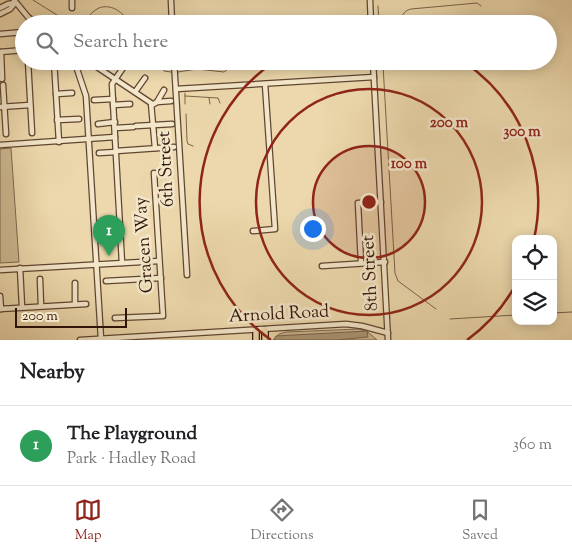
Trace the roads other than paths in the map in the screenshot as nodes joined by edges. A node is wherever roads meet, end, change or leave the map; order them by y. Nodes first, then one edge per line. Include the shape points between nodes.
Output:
1 (72, 0) edge
2 (171, 0) edge
3 (370, 0) edge
4 (14, 2) edge
5 (0, 8) edge
6 (72, 8) dead end
7 (0, 14) edge
8 (26, 15) edge
9 (172, 15) edge
10 (371, 15) edge
11 (15, 33) edge
12 (0, 34) edge
13 (15, 51) edge
14 (0, 52) edge
15 (28, 70) edge
16 (55, 70) edge
17 (77, 70) edge
18 (101, 70) edge
19 (122, 70) edge
20 (175, 70) edge
21 (374, 70) edge
22 (145, 78) dead end
23 (374, 78) junction
24 (2, 79) dead end
25 (116, 80) junction
26 (265, 84) junction
27 (3, 85) dead end
28 (176, 89) junction
29 (164, 90) dead end
30 (135, 92) junction
31 (72, 93) dead end
32 (56, 94) junction
33 (113, 98) junction
34 (94, 100) dead end
35 (171, 101) dead end
36 (157, 102) junction
37 (130, 104) dead end
38 (30, 105) junction
39 (113, 105) junction
40 (152, 105) junction
41 (2, 106) edge
42 (80, 119) dead end
43 (58, 120) junction
44 (98, 124) dead end
45 (172, 124) dead end
46 (115, 125) junction
47 (154, 125) junction
48 (32, 133) dead end
49 (6, 134) dead end
50 (115, 137) junction
51 (88, 139) junction
52 (59, 142) junction
53 (0, 145) edge
54 (155, 148) junction
55 (174, 148) dead end
56 (116, 152) junction
57 (99, 153) dead end
58 (154, 173) dead end
59 (381, 202) junction
60 (253, 231) dead end
61 (160, 261) junction
62 (384, 262) junction
63 (122, 263) junction
64 (362, 263) junction
65 (96, 264) junction
66 (322, 266) dead end
67 (20, 268) junction
68 (0, 270) edge
69 (187, 275) dead end
70 (160, 278) junction
71 (40, 279) dead end
72 (106, 282) dead end
73 (74, 283) dead end
74 (0, 296) edge
75 (76, 304) junction
76 (86, 304) dead end
77 (41, 306) junction
78 (22, 307) junction
79 (0, 309) edge
80 (115, 318) dead end
81 (256, 330) junction
82 (265, 330) junction
83 (388, 333) junction
84 (101, 339) junction
85 (80, 340) edge
86 (256, 340) edge
87 (265, 340) edge
88 (388, 340) edge

1 - 6 street
2 - 9 street
3 - 10 street
4 - 5 street
4 - 7 street via 10,9
4 - 8 street
11 - 12 street
13 - 14 street
14 - 24 street
15 - 38 street
16 - 32 street
17 - 51 street via 86,96
18 - 25 street
19 - 25 street
20 - 28 street, 6th Street
21 - 23 street, 8th Street
22 - 30 street
23 - 26 street
23 - 59 street, 8th Street
25 - 30 street
25 - 33 street via 112,84
26 - 28 street
26 - 60 street via 275,230
27 - 41 street
28 - 69 street, 6th Street
29 - 36 street
30 - 40 street
31 - 32 street
32 - 43 street
33 - 34 street
33 - 39 street
35 - 36 street
36 - 40 street
37 - 39 street
38 - 41 street
38 - 48 street
39 - 46 street
40 - 47 street
41 - 49 street
42 - 43 street
43 - 52 street
44 - 46 street
45 - 47 street
46 - 47 street
46 - 50 street
47 - 54 street
50 - 51 street
50 - 56 street
51 - 52 street
51 - 65 street
52 - 53 street
54 - 55 street
54 - 56 street
56 - 57 street
56 - 63 street
58 - 61 street, Gracen Way
59 - 62 street, 8th Street
59 - 64 street via 358,203
61 - 63 street
61 - 70 street, Gracen Way
62 - 64 street
62 - 83 street, 8th Street
63 - 65 street
64 - 66 street
65 - 67 street
65 - 84 street
67 - 68 street
67 - 78 street
70 - 72 street
70 - 80 street, Gracen Way via 163,316
71 - 77 street
73 - 75 street
74 - 79 street
75 - 76 street
75 - 77 street
77 - 78 street
78 - 79 street
81 - 82 street, Arnold Road
81 - 84 street, Arnold Road
81 - 86 main road
82 - 83 street, Arnold Road via 346,324
82 - 87 main road
83 - 88 street, 8th Street
84 - 85 street, Arnold Road

